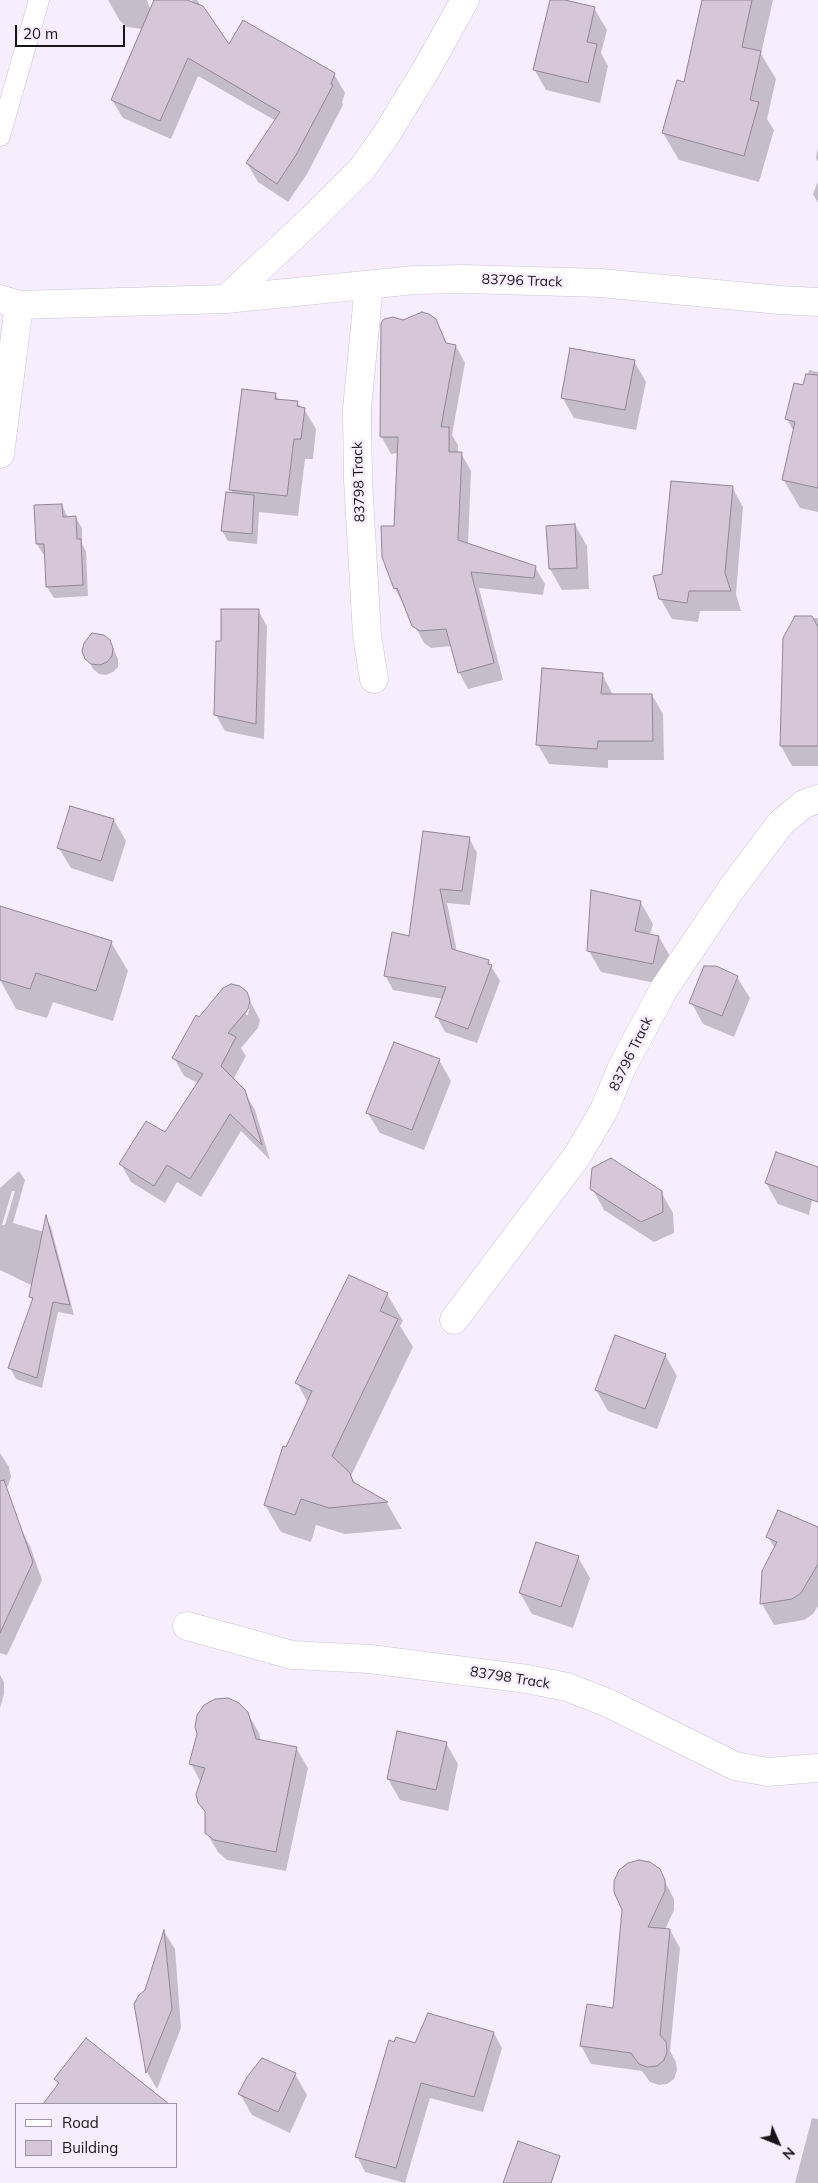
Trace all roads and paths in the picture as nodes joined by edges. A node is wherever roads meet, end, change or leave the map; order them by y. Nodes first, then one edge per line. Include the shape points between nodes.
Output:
1 (39, 0) edge
2 (465, 0) edge
3 (0, 136) edge
4 (369, 285) junction
5 (226, 298) junction
6 (10, 302) edge
7 (818, 302) edge
8 (0, 454) edge
9 (374, 679) dead end
10 (818, 799) edge
11 (454, 1320) dead end
12 (187, 1626) dead end
13 (818, 1768) edge

1 - 3 lane
2 - 5 street via 422,76 362,169
4 - 5 street, 83796 Track
4 - 7 street, 83796 Track via 415,280 601,283
4 - 9 street, 83798 Track via 357,409 367,625
5 - 6 street, 83796 Track
6 - 8 street
10 - 11 street, 83796 Track via 804,804 781,823 727,896 664,989 622,1066 604,1110 577,1156
12 - 13 street, 83798 Track via 292,1655 370,1659 566,1687 608,1703 734,1766 768,1772

